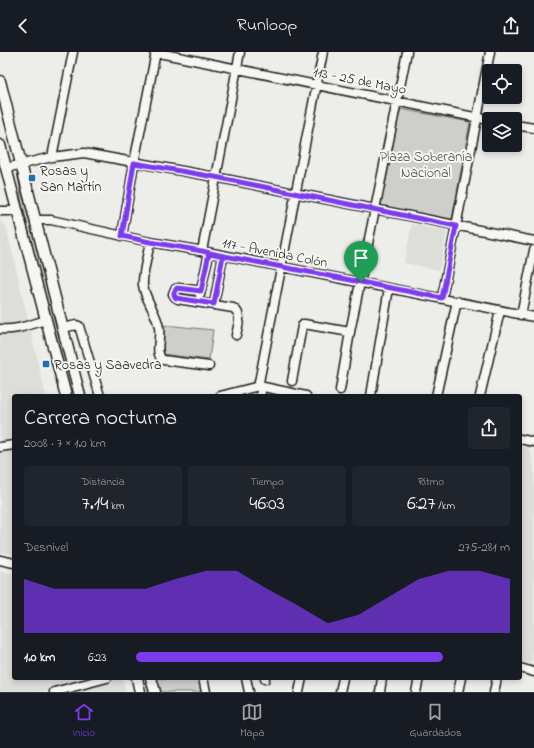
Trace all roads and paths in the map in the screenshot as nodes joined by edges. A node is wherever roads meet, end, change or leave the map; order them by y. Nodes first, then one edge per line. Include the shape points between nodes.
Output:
1 (73, 52) edge
2 (156, 52) edge
3 (240, 52) edge
4 (324, 52) edge
5 (407, 52) edge
6 (490, 52) edge
7 (236, 69) junction
8 (0, 81) edge
9 (317, 84) junction
10 (397, 100) junction
11 (477, 118) junction
12 (482, 119) edge
13 (522, 126) edge
14 (534, 128) edge
15 (0, 145) edge
16 (52, 157) junction
17 (134, 163) junction
18 (20, 164) junction
19 (6, 168) junction
20 (215, 177) junction
21 (296, 193) junction
22 (376, 209) junction
23 (0, 211) edge
24 (18, 211) junction
25 (35, 220) junction
26 (456, 226) junction
27 (122, 236) junction
28 (534, 241) edge
29 (150, 242) junction
30 (534, 250) edge
31 (206, 252) junction
32 (223, 256) junction
33 (282, 267) junction
34 (361, 282) junction
35 (389, 288) junction
36 (201, 291) junction
37 (442, 298) junction
38 (457, 301) junction
39 (199, 302) junction
40 (214, 304) junction
41 (500, 311) junction
42 (521, 315) junction
43 (534, 318) edge
44 (46, 320) junction
45 (0, 328) edge
46 (63, 328) junction
47 (350, 332) junction
48 (236, 335) dead end
49 (209, 366) dead end
50 (292, 381) dead end
51 (260, 386) junction
52 (340, 390) dead end
53 (65, 394) edge
54 (80, 394) edge
55 (99, 394) edge
56 (228, 394) edge
57 (260, 394) edge
58 (297, 394) edge
59 (371, 394) edge
60 (436, 394) edge
61 (480, 394) edge
62 (522, 439) edge
63 (534, 442) edge
64 (12, 445) edge
65 (0, 447) edge
66 (0, 560) edge
67 (12, 563) edge
68 (522, 669) edge
69 (534, 672) edge
70 (99, 680) edge
71 (137, 680) edge
72 (152, 680) edge
73 (203, 680) edge
74 (246, 680) edge
75 (302, 680) edge
76 (343, 680) edge
77 (382, 680) edge
78 (419, 680) edge
79 (461, 680) edge
80 (497, 680) edge
81 (54, 692) edge
82 (140, 692) edge
83 (155, 692) edge
84 (206, 692) edge
85 (249, 692) edge
86 (299, 692) edge
87 (340, 692) edge
88 (380, 692) edge
89 (416, 692) edge
90 (458, 692) edge
91 (494, 692) edge

1 - 16 street
2 - 7 street, 113 - 25 de Mayo
2 - 17 street
3 - 7 street
4 - 9 street
5 - 10 street
6 - 11 street
7 - 9 street, 113 - 25 de Mayo
7 - 20 street
8 - 18 main road
9 - 10 street, 113 - 25 de Mayo
9 - 21 street
10 - 11 street, 113 - 25 de Mayo
10 - 22 street
11 - 12 street, 113 - 25 de Mayo
11 - 26 street
13 - 14 street
15 - 19 main road
16 - 17 street via 80,153
16 - 18 street
17 - 20 street
17 - 27 street
18 - 19 street
18 - 25 main road
19 - 24 main road
20 - 21 street
20 - 31 street
21 - 22 street
21 - 33 street
22 - 26 street
22 - 34 street
23 - 24 street
24 - 44 main road
25 - 27 street, 117 - Avenida Colón via 50,220
25 - 46 main road
26 - 28 street
26 - 37 street
27 - 29 street, 117 - Avenida Colón
29 - 31 street, 117 - Avenida Colón
29 - 49 street via 143,285 158,320 158,354 163,360
30 - 42 street
31 - 32 street, 117 - Avenida Colón
31 - 36 street
32 - 33 street, 117 - Avenida Colón
32 - 40 street
33 - 34 street, 117 - Avenida Colón
33 - 51 street via 258,382
34 - 35 street, 117 - Avenida Colón
34 - 47 street
35 - 37 street, 117 - Avenida Colón
35 - 59 street
36 - 39 street
36 - 39 street via 179,288 174,292 176,298
37 - 38 street, 117 - Avenida Colón
38 - 41 street, 117 - Avenida Colón
38 - 60 street
39 - 40 street
40 - 48 street via 233,308 239,313
41 - 42 street, 117 - Avenida Colón
41 - 61 street
42 - 43 street, 117 - Avenida Colón
44 - 45 street via 9,330
44 - 53 main road
46 - 54 main road
46 - 55 street via 78,326
47 - 50 street via 304,324
47 - 52 street
51 - 56 street
51 - 57 street
51 - 58 street
62 - 63 street
64 - 65 street
66 - 67 street
68 - 69 street
70 - 81 street
71 - 82 main road
72 - 83 main road
73 - 84 street
74 - 85 street
75 - 86 street
76 - 87 street
77 - 88 street
78 - 89 street
79 - 90 street
80 - 91 street

